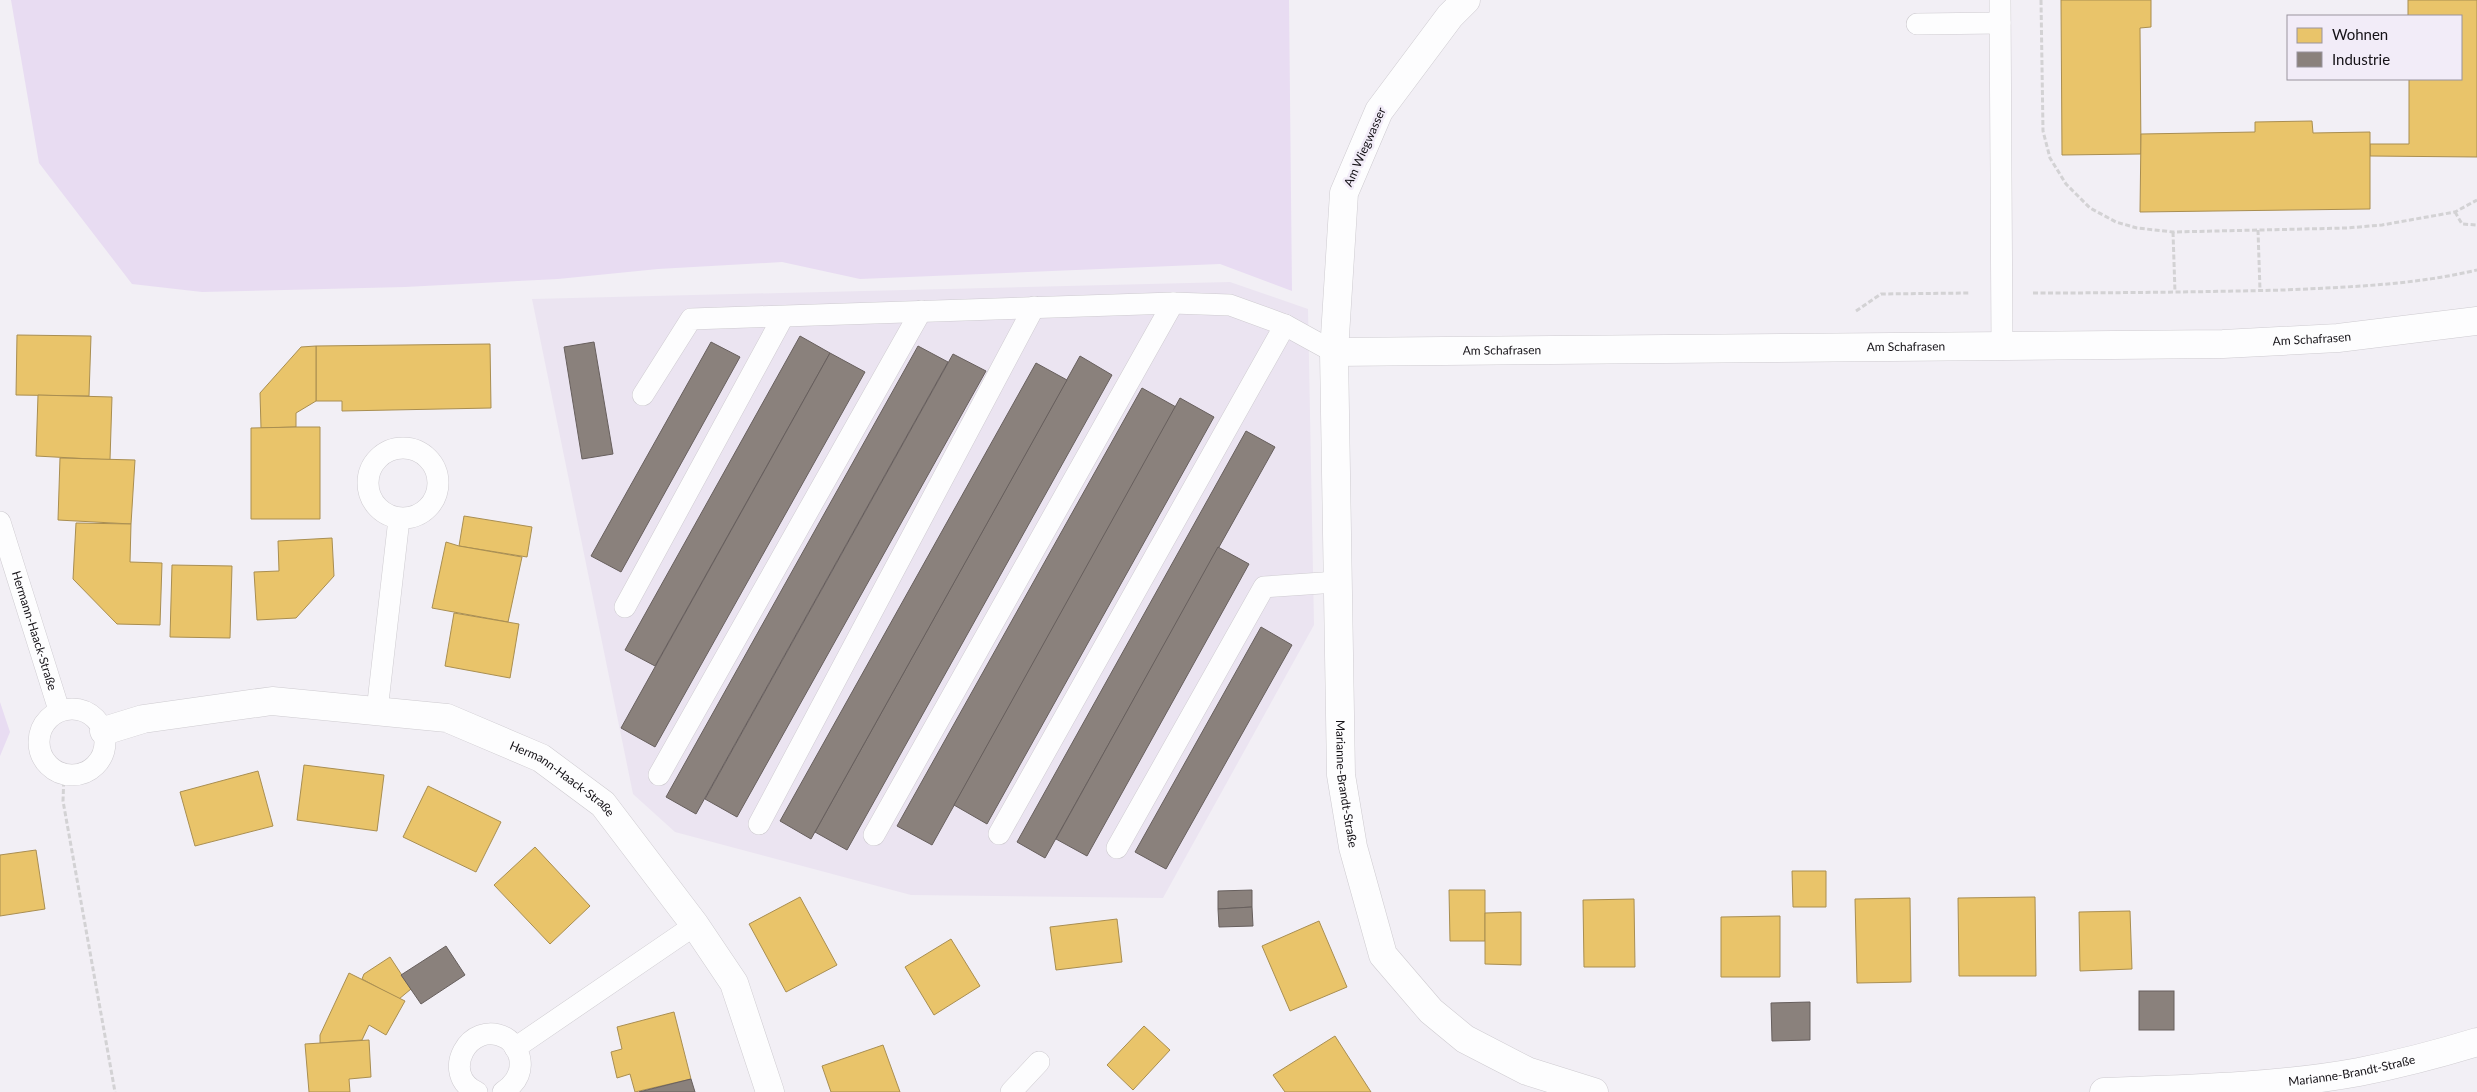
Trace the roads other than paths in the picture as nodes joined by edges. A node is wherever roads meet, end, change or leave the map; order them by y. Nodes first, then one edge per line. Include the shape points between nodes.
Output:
1 (1466, 0) edge
2 (2000, 0) edge
3 (2000, 23) junction
4 (1917, 24) dead end
5 (1173, 303) junction
6 (1034, 307) junction
7 (921, 311) junction
8 (784, 317) junction
9 (2477, 321) edge
10 (1285, 325) junction
11 (2002, 346) junction
12 (1334, 352) junction
13 (643, 395) dead end
14 (399, 519) dead end
15 (0, 522) edge
16 (1338, 582) junction
17 (625, 607) dead end
18 (59, 710) junction
19 (377, 711) junction
20 (104, 731) junction
21 (659, 775) dead end
22 (759, 824) dead end
23 (999, 834) dead end
24 (874, 835) dead end
25 (1117, 848) dead end
26 (695, 925) junction
27 (2477, 1042) edge
28 (515, 1048) junction
29 (1039, 1062) dead end
30 (477, 1092) edge
31 (503, 1092) edge
32 (770, 1092) edge
33 (1011, 1092) edge
34 (1594, 1092) edge
35 (2104, 1092) edge

1 - 12 street, Am Wiegwasser via 1450,16 1379,111 1344,193
2 - 3 lane
3 - 4 lane
3 - 11 lane
5 - 6 lane
5 - 10 lane via 1230,305
5 - 24 lane
6 - 7 lane
6 - 22 lane
7 - 8 lane
7 - 21 lane
8 - 13 lane via 691,319
8 - 17 lane
9 - 11 street, Am Schafrasen via 2338,338 2233,344
10 - 12 lane
10 - 23 lane
11 - 12 street, Am Schafrasen
12 - 16 street, Marianne-Brandt-Straße
14 - 19 lane
15 - 18 lane, Hermann-Haack-Straße
16 - 25 lane via 1264,587
16 - 34 street, Marianne-Brandt-Straße via 1341,775 1353,847 1383,954 1432,1011 1465,1039 1527,1071
18 - 20 lane via 81,709 91,714
18 - 20 lane via 43,725 39,748 50,767 64,774 81,774 99,762 104,752
19 - 20 street, Hermann-Haack-Straße via 272,701 143,719
19 - 26 street, Hermann-Haack-Straße via 447,718 541,758 603,804
26 - 28 lane
26 - 32 street, Hermann-Haack-Straße via 734,983
27 - 35 street, Marianne-Brandt-Straße via 2358,1072 2278,1081
28 - 30 lane via 509,1040 491,1034 472,1039 465,1046 459,1064 460,1074
28 - 31 lane via 520,1068 511,1087
29 - 33 lane

